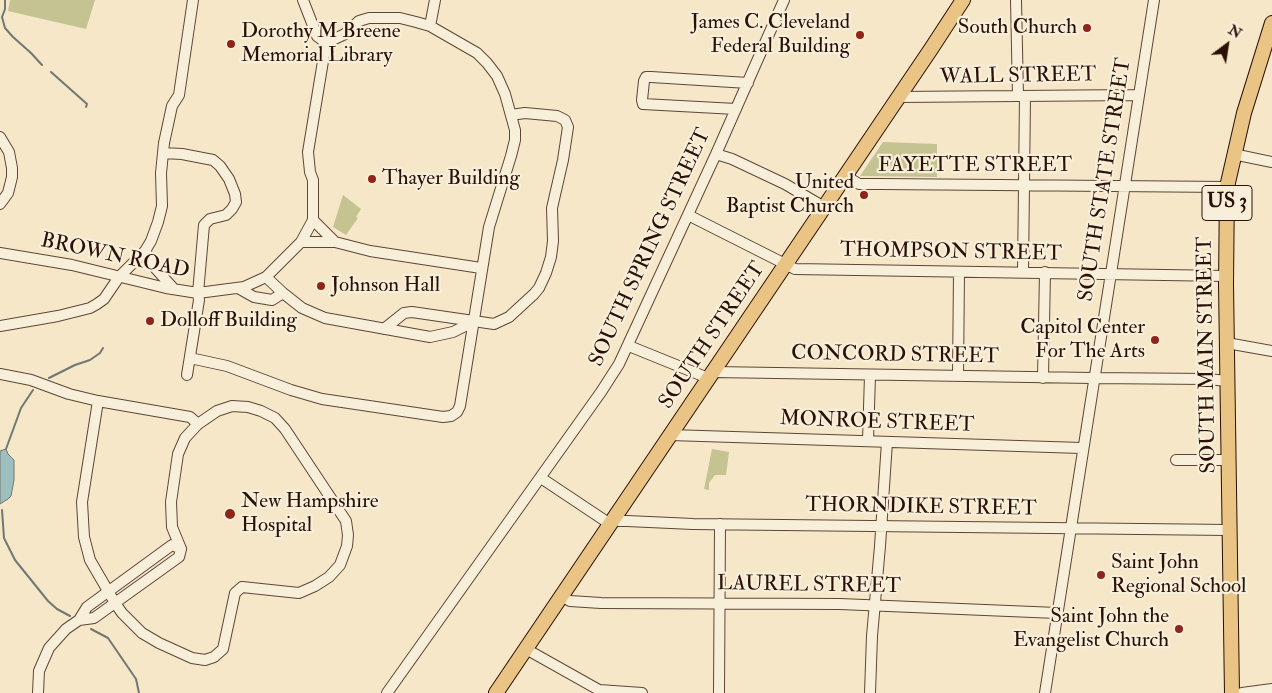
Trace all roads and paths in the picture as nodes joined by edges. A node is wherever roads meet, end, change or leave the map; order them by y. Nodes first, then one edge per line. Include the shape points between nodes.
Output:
1 (193, 0) edge
2 (303, 0) edge
3 (435, 0) edge
4 (784, 0) edge
5 (963, 0) edge
6 (1016, 0) edge
7 (1154, 0) edge
8 (1272, 23) edge
9 (430, 26) junction
10 (326, 43) junction
11 (748, 83) junction
12 (1138, 95) junction
13 (1022, 96) junction
14 (898, 97) junction
15 (736, 109) junction
16 (511, 116) junction
17 (0, 137) edge
18 (163, 153) junction
19 (716, 154) junction
20 (1233, 154) junction
21 (1272, 162) edge
22 (846, 176) junction
23 (1024, 184) junction
24 (1124, 185) junction
25 (1227, 187) junction
26 (0, 204) edge
27 (824, 207) junction
28 (688, 215) junction
29 (313, 220) junction
30 (301, 242) junction
31 (335, 242) junction
32 (145, 250) junction
33 (0, 253) edge
34 (786, 264) junction
35 (481, 268) junction
36 (959, 272) junction
37 (1023, 272) junction
38 (1044, 272) junction
39 (1110, 274) junction
40 (1226, 276) junction
41 (119, 277) junction
42 (266, 277) junction
43 (238, 288) junction
44 (174, 289) junction
45 (198, 293) junction
46 (283, 293) junction
47 (473, 322) junction
48 (0, 326) edge
49 (384, 329) junction
50 (1227, 343) junction
51 (629, 346) junction
52 (1272, 350) edge
53 (190, 358) junction
54 (0, 374) edge
55 (870, 374) junction
56 (187, 375) dead end
57 (710, 375) junction
58 (958, 376) junction
59 (1043, 378) junction
60 (1093, 378) junction
61 (1227, 381) junction
62 (98, 401) junction
63 (198, 424) junction
64 (670, 435) junction
65 (868, 441) junction
66 (887, 442) junction
67 (1082, 448) junction
68 (1176, 460) dead end
69 (1229, 460) junction
70 (541, 478) junction
71 (612, 521) junction
72 (720, 524) junction
73 (881, 526) junction
74 (1070, 529) junction
75 (1229, 530) junction
76 (181, 549) junction
77 (108, 592) junction
78 (561, 596) junction
79 (115, 603) junction
80 (719, 603) junction
81 (876, 606) junction
82 (1057, 613) junction
83 (79, 620) junction
84 (526, 649) junction
85 (585, 688) edge
86 (1272, 689) edge
87 (38, 693) edge
88 (387, 693) edge
89 (496, 693) edge
90 (642, 693) edge
91 (718, 693) edge
92 (870, 693) edge
93 (1045, 693) edge
94 (1232, 693) edge
95 (1242, 693) edge

1 - 18 street via 179,95 172,106
2 - 10 street via 317,36
3 - 9 street
4 - 11 street, SOUTH SPRING STREET
5 - 14 main road, SOUTH STREET
6 - 13 street
7 - 12 street, SOUTH STATE STREET
8 - 20 main road, SOUTH MAIN STREET / US 3
9 - 10 street via 400,18 369,18
9 - 16 street via 487,63 502,86
10 - 29 street via 308,152 313,180
11 - 15 street, SOUTH SPRING STREET
11 - 15 street via 646,77 642,90 643,104
12 - 13 street, WALL STREET
12 - 24 street, SOUTH STATE STREET
13 - 14 street, WALL STREET
13 - 23 street
14 - 22 main road, SOUTH STREET
15 - 19 street, SOUTH SPRING STREET
16 - 35 street via 515,140 492,216
16 - 47 street via 525,113 557,116 568,127 552,208 551,257 539,288 509,316 494,324
17 - 26 street via 12,168 8,193
18 - 32 street via 162,206
18 - 45 street via 213,160 229,179 235,194 236,202 226,215 210,219 204,225
19 - 27 street via 785,184
19 - 28 street, SOUTH SPRING STREET
20 - 21 street
20 - 25 main road, SOUTH MAIN STREET / US 3
22 - 23 street, FAYETTE STREET via 859,184
22 - 27 main road, SOUTH STREET
23 - 24 street, FAYETTE STREET
23 - 37 street
24 - 25 street, FAYETTE STREET
24 - 39 street, SOUTH STATE STREET
25 - 40 main road, SOUTH MAIN STREET / US 3
27 - 34 main road, SOUTH STREET
28 - 34 street, THOMPSON STREET
28 - 51 street, SOUTH SPRING STREET
29 - 30 street, BROWN ROAD
29 - 31 street
30 - 31 street
30 - 42 street, BROWN ROAD
31 - 35 street via 370,251
32 - 41 street
32 - 44 street via 156,269
33 - 41 street, BROWN ROAD
34 - 36 street, THOMPSON STREET via 805,270
34 - 57 main road, SOUTH STREET
35 - 47 street
36 - 37 street, THOMPSON STREET
36 - 58 street
37 - 38 street, THOMPSON STREET
38 - 39 street, THOMPSON STREET
38 - 59 street
39 - 40 street, THOMPSON STREET
39 - 60 street, SOUTH STATE STREET
40 - 50 main road, SOUTH MAIN STREET / US 3
41 - 44 street, BROWN ROAD
41 - 48 street via 104,299 90,308
42 - 43 street, BROWN ROAD
42 - 46 street
43 - 45 street, BROWN ROAD
43 - 46 street via 254,297 272,300
44 - 45 street, BROWN ROAD
45 - 53 street
46 - 49 street via 310,313
47 - 49 street via 453,332 430,336
47 - 49 street via 412,312 404,313
47 - 53 street via 460,406 457,412 443,418 322,399 227,366
50 - 52 street
50 - 61 main road, SOUTH MAIN STREET / US 3
51 - 57 street, CONCORD STREET
51 - 70 street, SOUTH SPRING STREET
53 - 56 street
54 - 62 street
55 - 57 street, CONCORD STREET
55 - 58 street, CONCORD STREET
55 - 65 street
57 - 64 main road, SOUTH STREET
58 - 59 street, CONCORD STREET
59 - 60 street, CONCORD STREET
60 - 61 street, CONCORD STREET
60 - 67 street, SOUTH STATE STREET
61 - 69 main road, SOUTH MAIN STREET / US 3
62 - 63 street via 190,417
62 - 77 street via 82,516 90,560
63 - 76 street via 185,438 178,454 173,483 172,527
63 - 79 street via 217,411 232,406 248,406 275,418 346,521 347,546 340,565 316,586 299,593 242,588 235,593 222,650 205,660 192,658 142,633
64 - 65 street, MONROE STREET
64 - 71 main road, SOUTH STREET
65 - 66 street, MONROE STREET
66 - 67 street, MONROE STREET
66 - 73 street
67 - 74 street, SOUTH STATE STREET
68 - 69 street
69 - 75 main road, SOUTH MAIN STREET / US 3
70 - 71 street, THORNDIKE STREET
70 - 88 street, SOUTH SPRING STREET
71 - 72 street, THORNDIKE STREET
71 - 78 main road, SOUTH STREET
72 - 73 street, THORNDIKE STREET
72 - 80 street
73 - 74 street, THORNDIKE STREET
73 - 81 street
74 - 75 street, THORNDIKE STREET
74 - 82 street, SOUTH STATE STREET
75 - 94 main road, SOUTH MAIN STREET / US 3
76 - 77 street via 172,546
76 - 79 street via 179,556
77 - 79 street
77 - 83 street via 87,607
78 - 80 street, LAUREL STREET via 570,601 592,602
78 - 84 main road, SOUTH STREET
79 - 83 street via 94,618
80 - 81 street, LAUREL STREET
80 - 91 street
81 - 82 street, LAUREL STREET
81 - 92 street
82 - 93 street, SOUTH STATE STREET
83 - 87 street via 49,648 39,671
84 - 85 street
84 - 89 main road, SOUTH STREET
85 - 90 street
86 - 95 street

